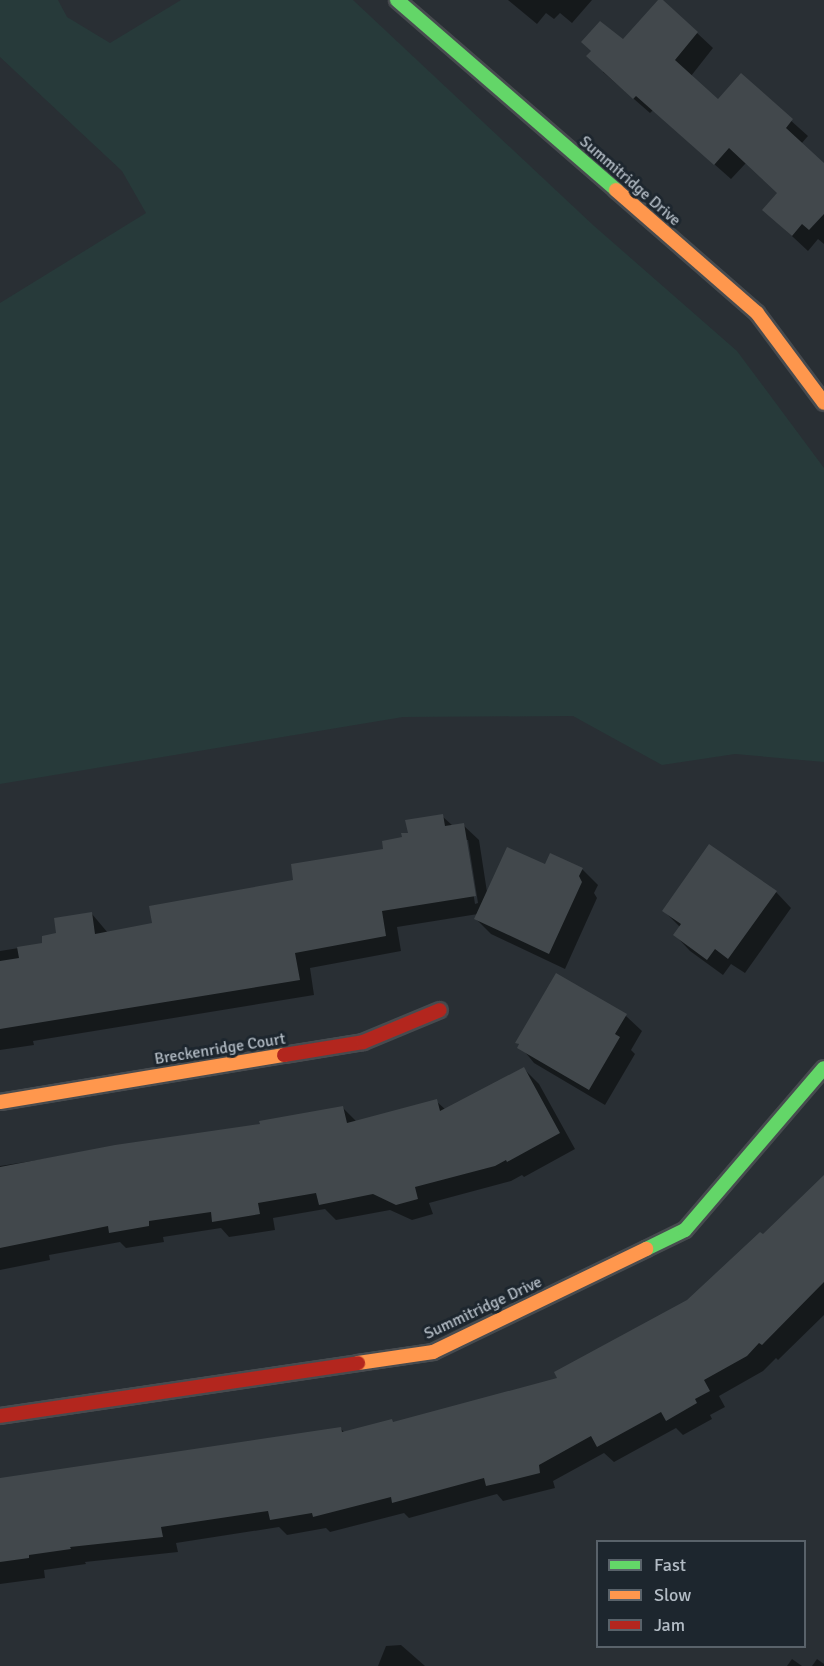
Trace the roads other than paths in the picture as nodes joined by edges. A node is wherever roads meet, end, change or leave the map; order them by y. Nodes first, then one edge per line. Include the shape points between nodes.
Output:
1 (397, 0) edge
2 (824, 403) edge
3 (440, 1010) dead end
4 (824, 1068) edge
5 (0, 1102) edge
6 (0, 1416) edge

1 - 2 street, Summitridge Drive via 757,314
3 - 5 street, Breckenridge Court via 363,1042
4 - 6 street, Summitridge Drive via 686,1230 433,1352

